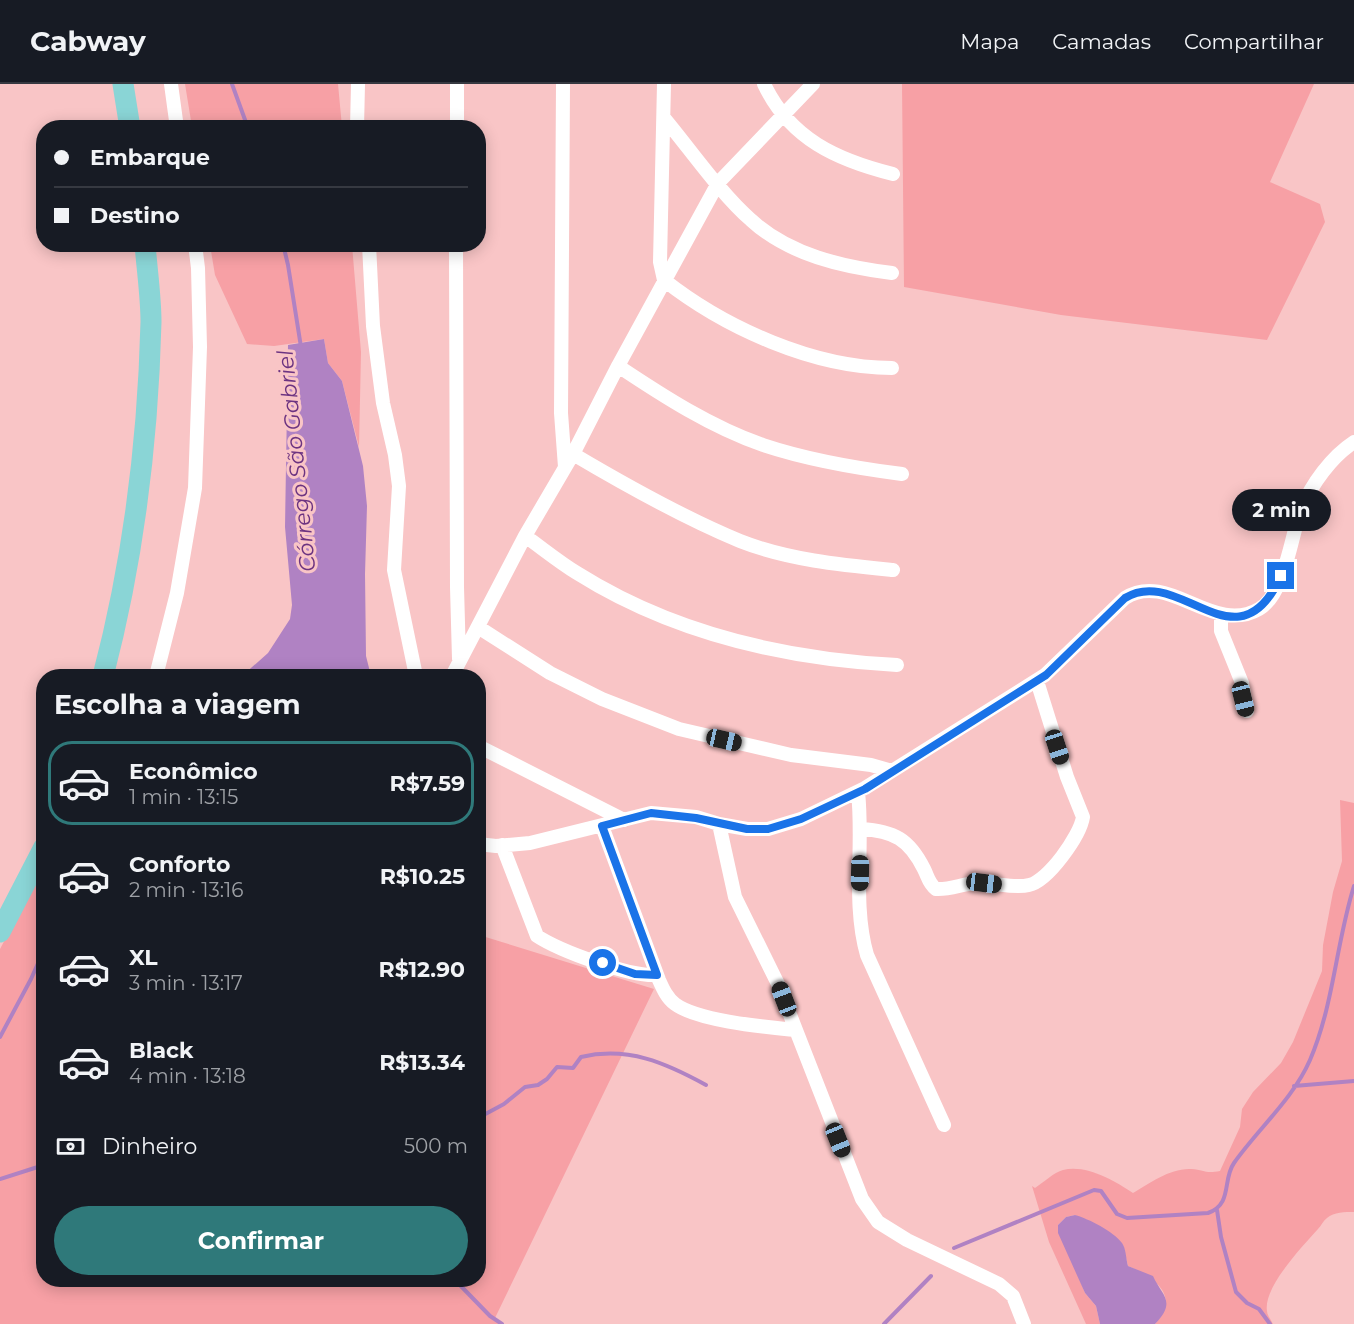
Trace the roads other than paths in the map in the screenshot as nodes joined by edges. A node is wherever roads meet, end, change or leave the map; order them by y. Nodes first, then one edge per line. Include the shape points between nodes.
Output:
1 (123, 84) edge
2 (171, 84) edge
3 (358, 84) edge
4 (457, 84) edge
5 (563, 84) edge
6 (664, 84) edge
7 (764, 84) edge
8 (813, 84) edge
9 (783, 113) junction
10 (664, 118) junction
11 (129, 120) edge
12 (176, 120) edge
13 (357, 120) edge
14 (457, 120) edge
15 (893, 174) dead end
16 (718, 183) junction
17 (146, 252) edge
18 (196, 252) edge
19 (369, 252) edge
20 (456, 252) edge
21 (892, 273) dead end
22 (664, 280) junction
23 (618, 366) junction
24 (892, 368) dead end
25 (1354, 442) edge
26 (573, 454) junction
27 (565, 467) junction
28 (902, 474) dead end
29 (525, 536) junction
30 (893, 570) dead end
31 (1221, 615) junction
32 (478, 627) junction
33 (459, 661) junction
34 (897, 666) dead end
35 (105, 669) edge
36 (158, 669) edge
37 (415, 669) edge
38 (455, 669) edge
39 (1036, 681) junction
40 (1246, 711) dead end
41 (486, 750) edge
42 (892, 771) junction
43 (858, 792) junction
44 (624, 820) junction
45 (719, 824) junction
46 (602, 826) junction
47 (861, 829) junction
48 (486, 844) edge
49 (502, 845) junction
50 (36, 862) edge
51 (0, 932) edge
52 (657, 975) junction
53 (795, 1029) junction
54 (944, 1125) dead end
55 (1023, 1324) edge

1 - 11 main road
2 - 12 street
3 - 13 street
4 - 14 street
5 - 27 street via 561,413
6 - 10 street
7 - 9 street
8 - 9 street
9 - 15 street via 797,131 826,151 856,165
9 - 16 street
10 - 16 street
10 - 22 street via 660,262
16 - 21 street via 751,221 779,240 818,258
16 - 22 street
17 - 35 main road via 151,320 145,418 129,560
18 - 36 street via 200,346 195,488 177,594
19 - 37 street via 373,326 399,486 394,570
20 - 33 street
22 - 23 street
22 - 24 street via 719,316 780,344 833,363
23 - 26 street
23 - 28 street via 713,423 761,444 813,460
25 - 31 street via 1342,450 1314,484 1301,510 1281,576 1262,608 1245,616
26 - 27 street
26 - 30 street via 632,489 741,541 834,564
27 - 29 street
29 - 32 street
29 - 34 street via 577,573 676,622 731,641 784,653
31 - 39 street via 1171,595 1133,593
31 - 40 street via 1221,631 1242,683
32 - 33 street
32 - 42 street via 591,694 679,729 792,755
33 - 38 street
39 - 42 street
39 - 47 street via 1083,817 1070,845 1038,882 1021,886 975,883 936,889 919,860 896,835
41 - 44 street
42 - 43 street
43 - 45 street via 801,819 768,829
43 - 47 street
44 - 45 street via 651,813
44 - 46 street
45 - 53 street via 735,897 778,984
46 - 49 street via 530,843
46 - 52 street
47 - 54 street via 859,925 867,956
48 - 49 street
49 - 52 street via 537,936 635,974
50 - 51 main road
52 - 53 street via 671,1001 694,1013
53 - 55 street via 862,1199 878,1222 943,1260 999,1284 1013,1296

